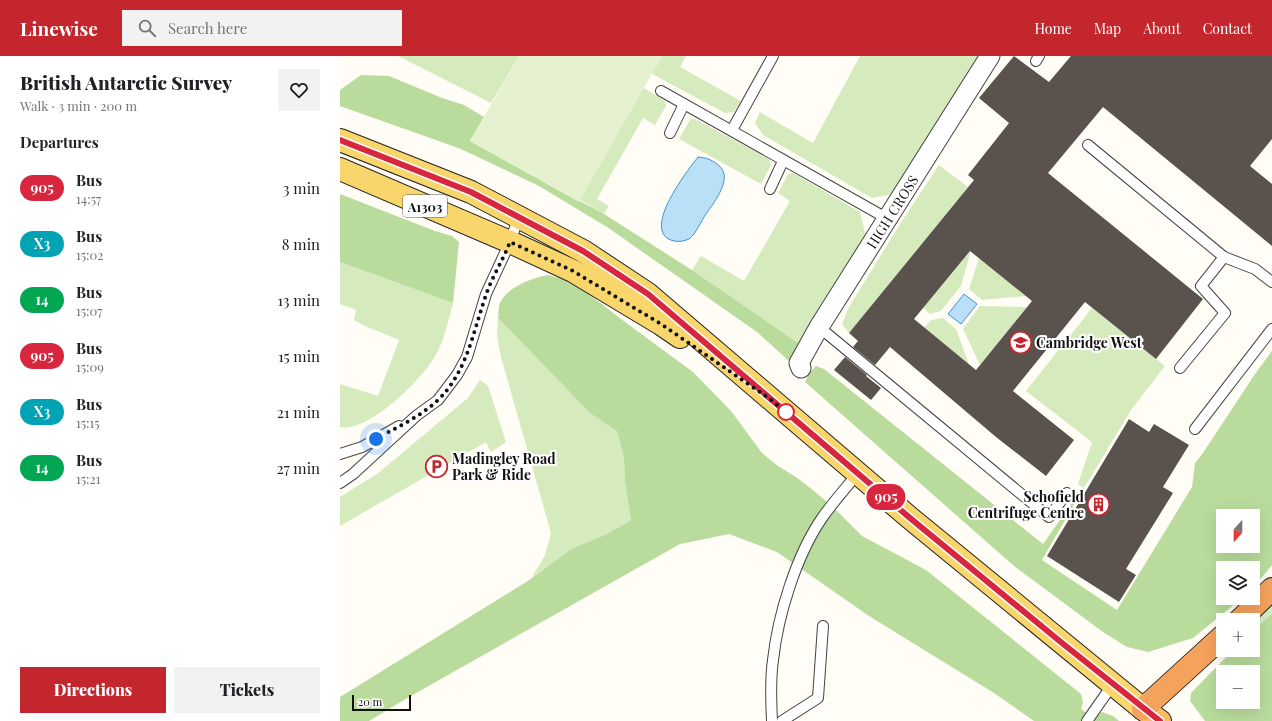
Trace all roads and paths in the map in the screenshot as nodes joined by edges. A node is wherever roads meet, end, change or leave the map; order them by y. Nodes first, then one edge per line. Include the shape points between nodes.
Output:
1 (773, 56) edge
2 (990, 56) edge
3 (661, 91) dead end
4 (684, 104) junction
5 (732, 130) junction
6 (670, 133) dead end
7 (340, 140) edge
8 (1088, 146) dead end
9 (783, 161) junction
10 (340, 169) edge
11 (770, 189) dead end
12 (519, 216) junction
13 (888, 219) junction
14 (510, 242) junction
15 (1224, 257) junction
16 (1272, 282) edge
17 (819, 327) junction
18 (1272, 329) edge
19 (801, 368) dead end
20 (1180, 368) dead end
21 (770, 399) junction
22 (416, 416) junction
23 (1195, 430) dead end
24 (340, 454) edge
25 (858, 473) junction
26 (340, 483) edge
27 (1067, 493) dead end
28 (1272, 589) edge
29 (1247, 613) edge
30 (823, 626) dead end
31 (1216, 644) edge
32 (1113, 684) junction
33 (1151, 715) edge
34 (772, 721) edge
35 (782, 721) edge
36 (1087, 721) edge

1 - 5 lane
2 - 13 street, HIGH CROSS
3 - 4 lane
4 - 5 lane
4 - 6 lane
5 - 9 lane
7 - 12 main road, A1303 via 471,192
8 - 15 lane
9 - 11 lane
9 - 13 lane
10 - 14 main road, A1303
12 - 14 lane
12 - 21 main road, A1303 via 583,251 648,294
13 - 17 street, HIGH CROSS
14 - 21 main road, A1303 via 573,271 648,316
14 - 22 lane via 486,294 467,357 438,400
15 - 16 lane via 1255,270
15 - 20 lane via 1201,286 1225,314
17 - 19 street, HIGH CROSS via 799,363
17 - 27 lane via 1049,517
18 - 23 lane
21 - 25 main road, A1303
22 - 24 lane via 362,447
22 - 26 lane
25 - 32 main road, A1303
25 - 34 lane via 822,518 801,555 793,576 780,621 773,660
28 - 29 highway
30 - 35 lane via 818,698
31 - 33 highway
32 - 33 main road, A1303
32 - 36 lane

